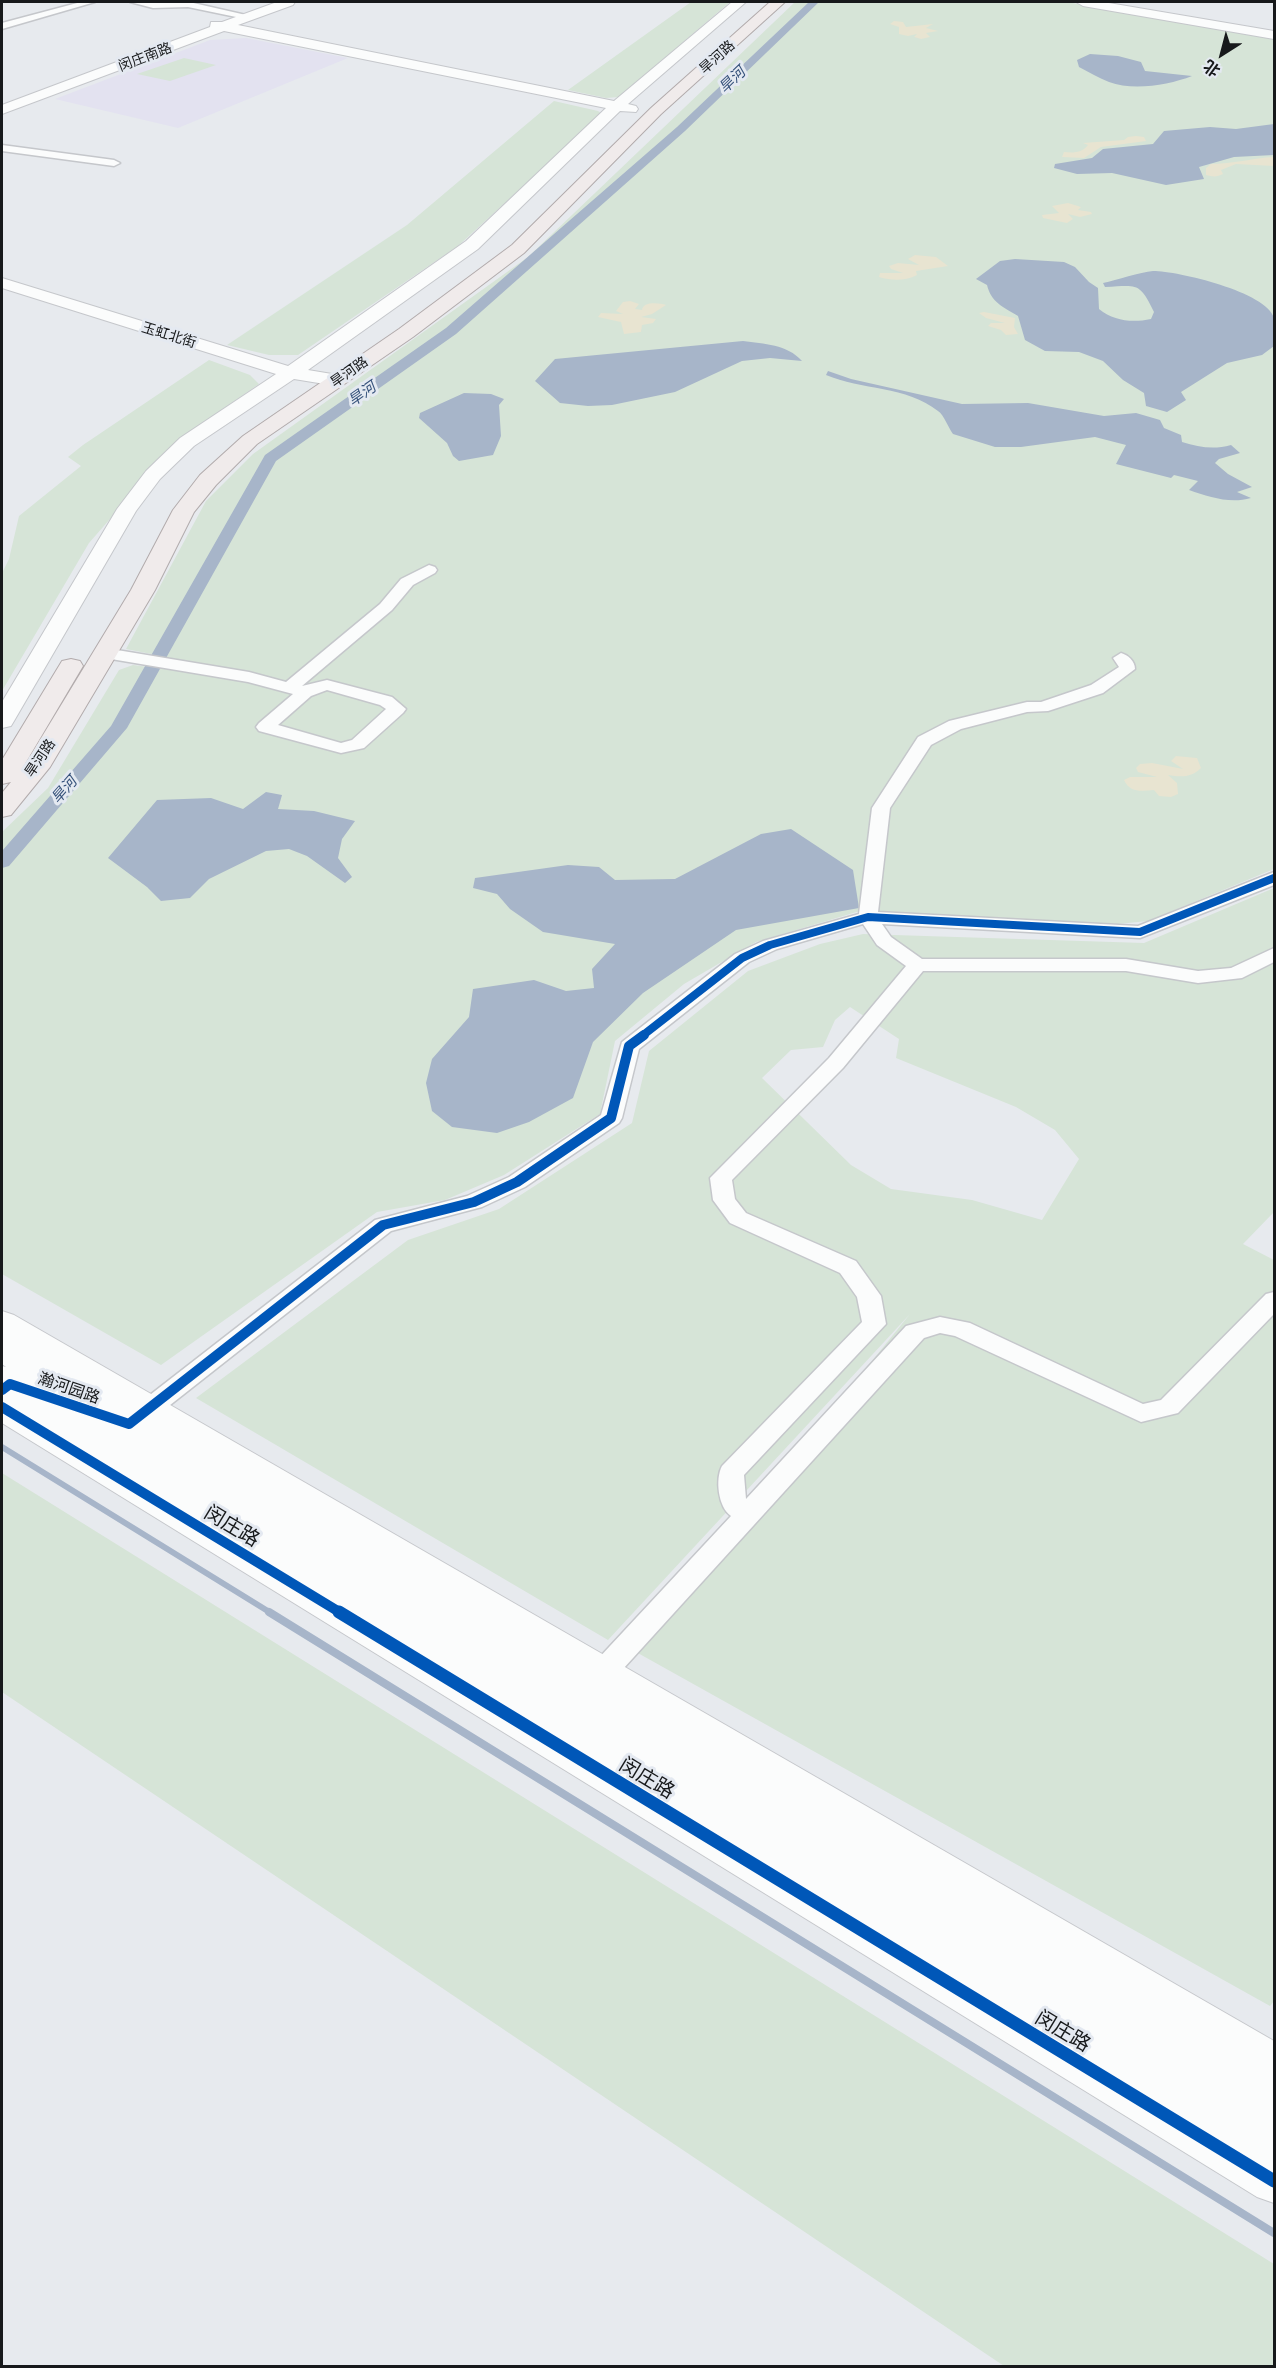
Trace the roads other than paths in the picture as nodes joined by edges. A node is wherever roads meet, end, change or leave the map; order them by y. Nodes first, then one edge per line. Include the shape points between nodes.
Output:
1 (90, 2) edge
2 (135, 2) edge
3 (276, 2) edge
4 (288, 2) edge
5 (739, 2) edge
6 (762, 2) edge
7 (778, 2) edge
8 (1083, 2) edge
9 (241, 15) junction
10 (2, 26) edge
11 (220, 26) junction
12 (1275, 36) edge
13 (666, 86) junction
14 (683, 88) junction
15 (2, 104) edge
16 (616, 107) junction
17 (2, 110) edge
18 (638, 110) junction
19 (621, 136) junction
20 (2, 148) edge
21 (114, 163) dead end
22 (2, 282) edge
23 (291, 373) junction
24 (315, 377) junction
25 (337, 380) junction
26 (241, 438) junction
27 (139, 550) dead end
28 (429, 570) dead end
29 (81, 649) dead end
30 (113, 655) junction
31 (1121, 658) dead end
32 (297, 690) junction
33 (2, 721) edge
34 (2, 776) edge
35 (2, 809) edge
36 (1275, 878) edge
37 (868, 917) junction
38 (1275, 954) edge
39 (917, 965) junction
40 (1275, 1300) edge
41 (2, 1323) edge
42 (3, 1382) edge
43 (139, 1417) junction
44 (748, 1514) junction
45 (593, 1683) junction
46 (1275, 2065) edge
47 (1275, 2101) edge
48 (1275, 2139) edge
49 (1275, 2181) edge

1 - 10 street
2 - 9 street via 188,4
3 - 9 street, 闵庄南路
4 - 11 street, 闵庄南路
5 - 16 street, 旱河路
6 - 13 main road, 旱河路
7 - 14 main road, 旱河路
8 - 12 street
9 - 11 street, 闵庄南路
11 - 15 street, 闵庄南路
11 - 16 street
11 - 17 street, 闵庄南路
13 - 14 street
13 - 18 main road, 旱河路
14 - 19 main road, 旱河路
16 - 18 street
16 - 23 street, 旱河路 via 472,245
18 - 19 main road, 旱河路
19 - 24 main road, 旱河路 via 498,248
19 - 25 main road, 旱河路 via 518,249
20 - 21 street
22 - 23 street, 玉虹北街
23 - 24 street, 玉虹北街
23 - 33 street, 旱河路 via 187,442 153,475 127,509
24 - 25 street, 玉虹北街
24 - 26 main road, 旱河路
25 - 26 main road, 旱河路
26 - 27 main road, 旱河路 via 186,477 161,509
26 - 30 main road, 旱河路 via 184,510
28 - 32 street via 407,582 386,607
29 - 34 main road, 旱河路
30 - 32 street via 249,676
30 - 35 main road, 旱河路 via 37,767
31 - 37 street via 1127,669 1097,689 1042,707 1026,707 955,725 924,741 881,808
32 - 32 street via 265,727 340,748 358,744 398,709 386,701 327,685
36 - 37 street via 1140,932
37 - 39 street via 884,941
37 - 43 street via 770,945 742,958 630,1046 611,1118 518,1182 474,1202 383,1225
38 - 39 street via 1235,974 1198,977 1126,965
39 - 44 street via 836,1063 721,1178 724,1200 738,1218 848,1267 869,1296 874,1324 730,1473 734,1505
40 - 44 street via 1170,1407 1141,1413 961,1329 940,1325 915,1332
41 - 43 street, 闵庄路
42 - 43 street, 闵庄路
42 - 48 street, 闵庄路
42 - 49 street, 闵庄路
43 - 45 street, 闵庄路
44 - 45 street
45 - 46 street, 闵庄路
45 - 47 street, 闵庄路

